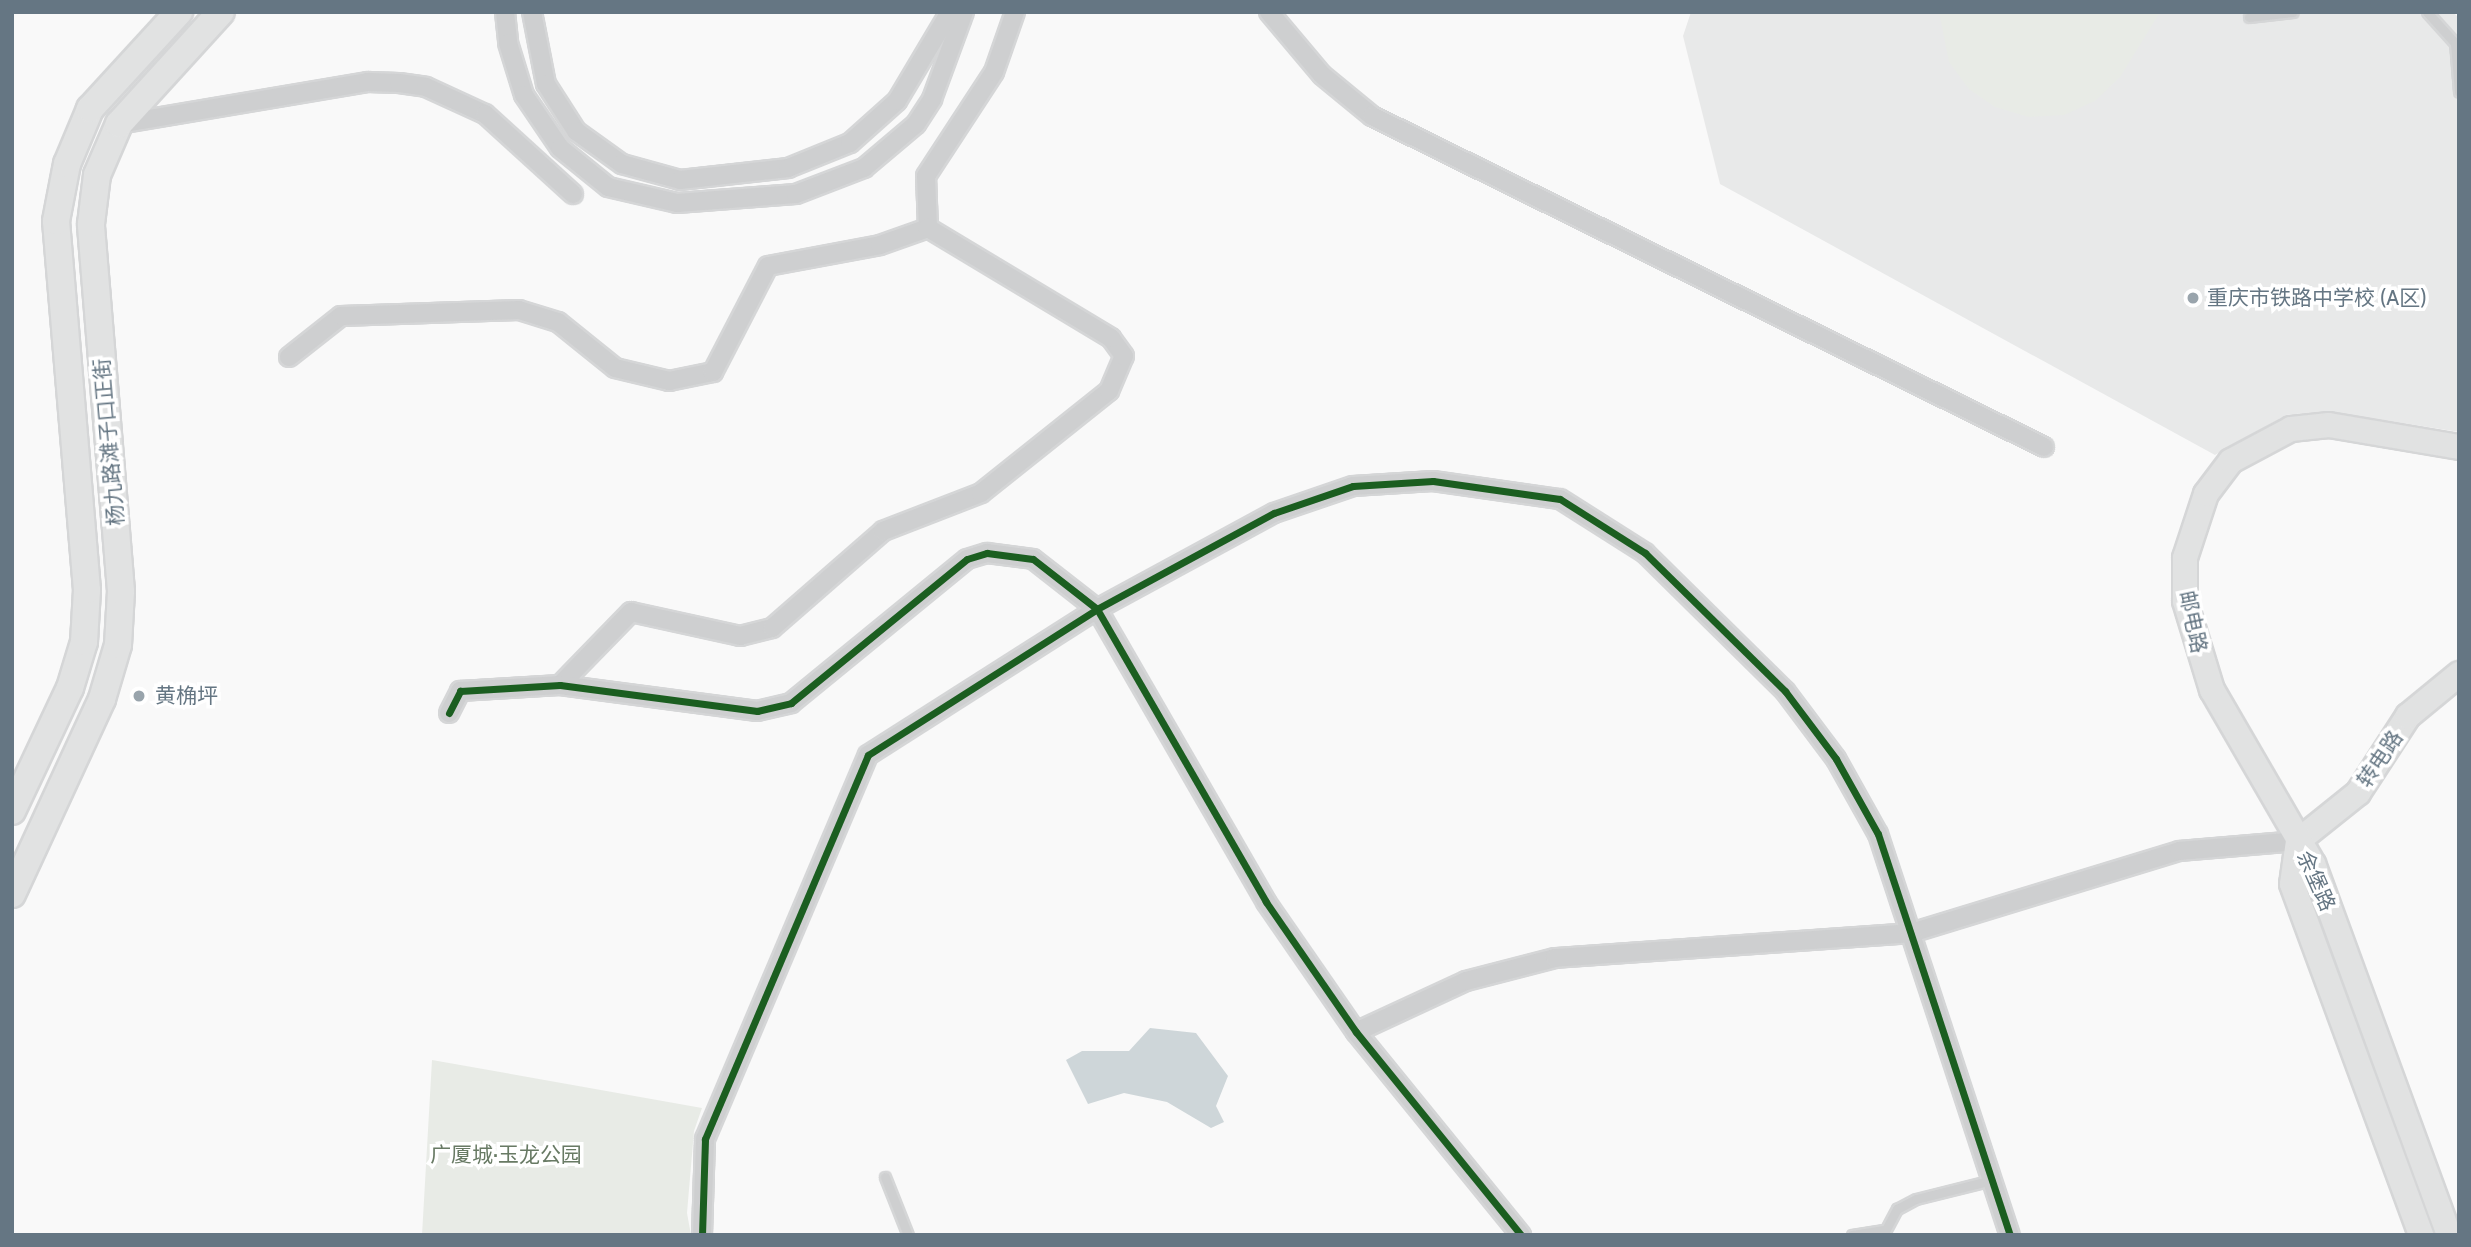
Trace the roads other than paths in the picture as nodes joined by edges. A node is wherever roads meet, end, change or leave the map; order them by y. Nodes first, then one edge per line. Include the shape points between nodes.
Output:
1 (179, 12) edge
2 (221, 12) edge
3 (506, 12) edge
4 (532, 12) edge
5 (950, 12) edge
6 (964, 12) edge
7 (1015, 12) edge
8 (1269, 12) edge
9 (2293, 12) edge
10 (2427, 12) edge
11 (2249, 17) dead end
12 (2459, 92) edge
13 (119, 124) junction
14 (573, 194) dead end
15 (928, 228) junction
16 (289, 357) dead end
17 (2044, 447) dead end
18 (2459, 447) edge
19 (1097, 609) junction
20 (2459, 674) edge
21 (560, 685) junction
22 (449, 713) dead end
23 (12, 811) edge
24 (2298, 841) junction
25 (12, 894) edge
26 (1911, 933) junction
27 (1356, 1032) junction
28 (885, 1177) dead end
29 (1992, 1180) junction
30 (1884, 1232) edge
31 (702, 1235) edge
32 (908, 1235) edge
33 (1521, 1235) edge
34 (1852, 1235) edge
35 (2010, 1235) edge
36 (2421, 1235) edge
37 (2449, 1235) edge

1 - 23 main road, 杨九路滩子口正街 via 90,109 67,164 56,221 87,590 84,642 70,688
2 - 13 main road, 杨九路滩子口正街
3 - 6 street via 508,43 524,95 559,148 608,187 677,204 796,194 864,168 916,124 932,99
4 - 5 street via 546,84 576,131 622,164 680,180 788,168 850,143 897,101
7 - 15 street via 994,72 926,176
8 - 17 street via 1322,75 1372,116
9 - 11 lane
10 - 12 lane via 2455,43
13 - 14 street via 368,82 426,87 485,114
13 - 25 main road, 杨九路滩子口正街 via 97,175 91,224 121,590 118,645 102,699
15 - 16 street via 880,245 768,266 713,372 669,381 615,369 558,322 519,310 341,316
15 - 21 street via 1111,338 1124,356 1109,391 981,492 883,531 772,628 740,636 631,612
18 - 24 street, 邮电路 via 2329,425 2291,429 2231,460 2190,529 2185,601 2196,646 2212,690
19 - 21 street via 1033,559 986,554 967,559 791,703 757,711
19 - 26 street via 1274,513 1353,486 1433,481 1560,499 1645,553 1785,691 1836,759 1878,834
19 - 27 street via 1235,853
19 - 31 street via 868,755 705,1139
20 - 24 street, 转电路 via 2408,716 2358,793
21 - 22 street via 460,691
24 - 26 street via 2179,852
24 - 36 street, 余堡路 via 2292,884
24 - 37 street, 余堡路 via 2313,864
26 - 27 street via 1555,958 1466,981
26 - 29 street
27 - 33 street
28 - 32 lane
29 - 30 lane via 1916,1199 1898,1209
29 - 35 street
30 - 34 lane

